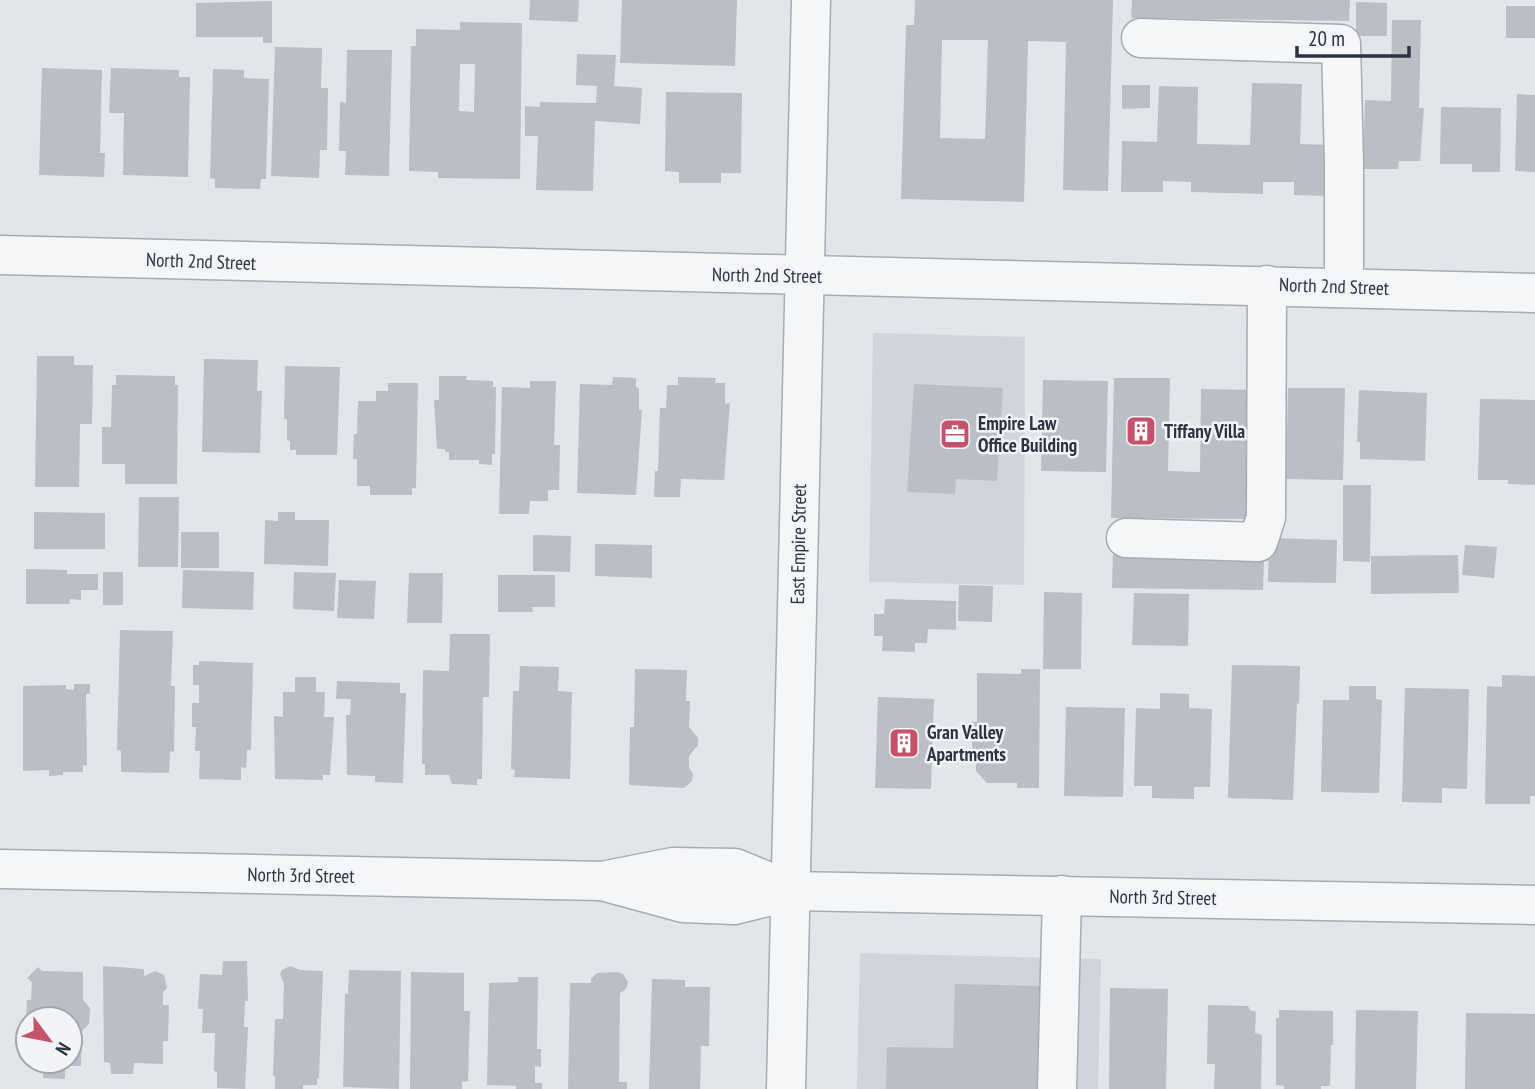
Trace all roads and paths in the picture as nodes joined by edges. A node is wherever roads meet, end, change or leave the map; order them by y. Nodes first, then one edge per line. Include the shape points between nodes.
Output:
1 (811, 0) edge
2 (1141, 38) dead end
3 (0, 256) edge
4 (804, 275) junction
5 (1267, 285) junction
6 (1344, 286) junction
7 (1535, 293) edge
8 (1126, 538) dead end
9 (0, 869) edge
10 (790, 891) junction
11 (1062, 895) junction
12 (1535, 905) edge
13 (786, 1089) edge
14 (1057, 1089) edge

1 - 4 street, East Empire Street
2 - 6 street via 1341,44
3 - 4 street, North 2nd Street
4 - 5 street, North 2nd Street
4 - 10 street, East Empire Street
5 - 6 street, North 2nd Street
5 - 8 street via 1266,517 1258,542
6 - 7 street, North 2nd Street
9 - 10 street, North 3rd Street via 602,881 683,904 734,905
10 - 11 street, North 3rd Street
10 - 13 street, East Empire Street
11 - 12 street, North 3rd Street
11 - 14 street

